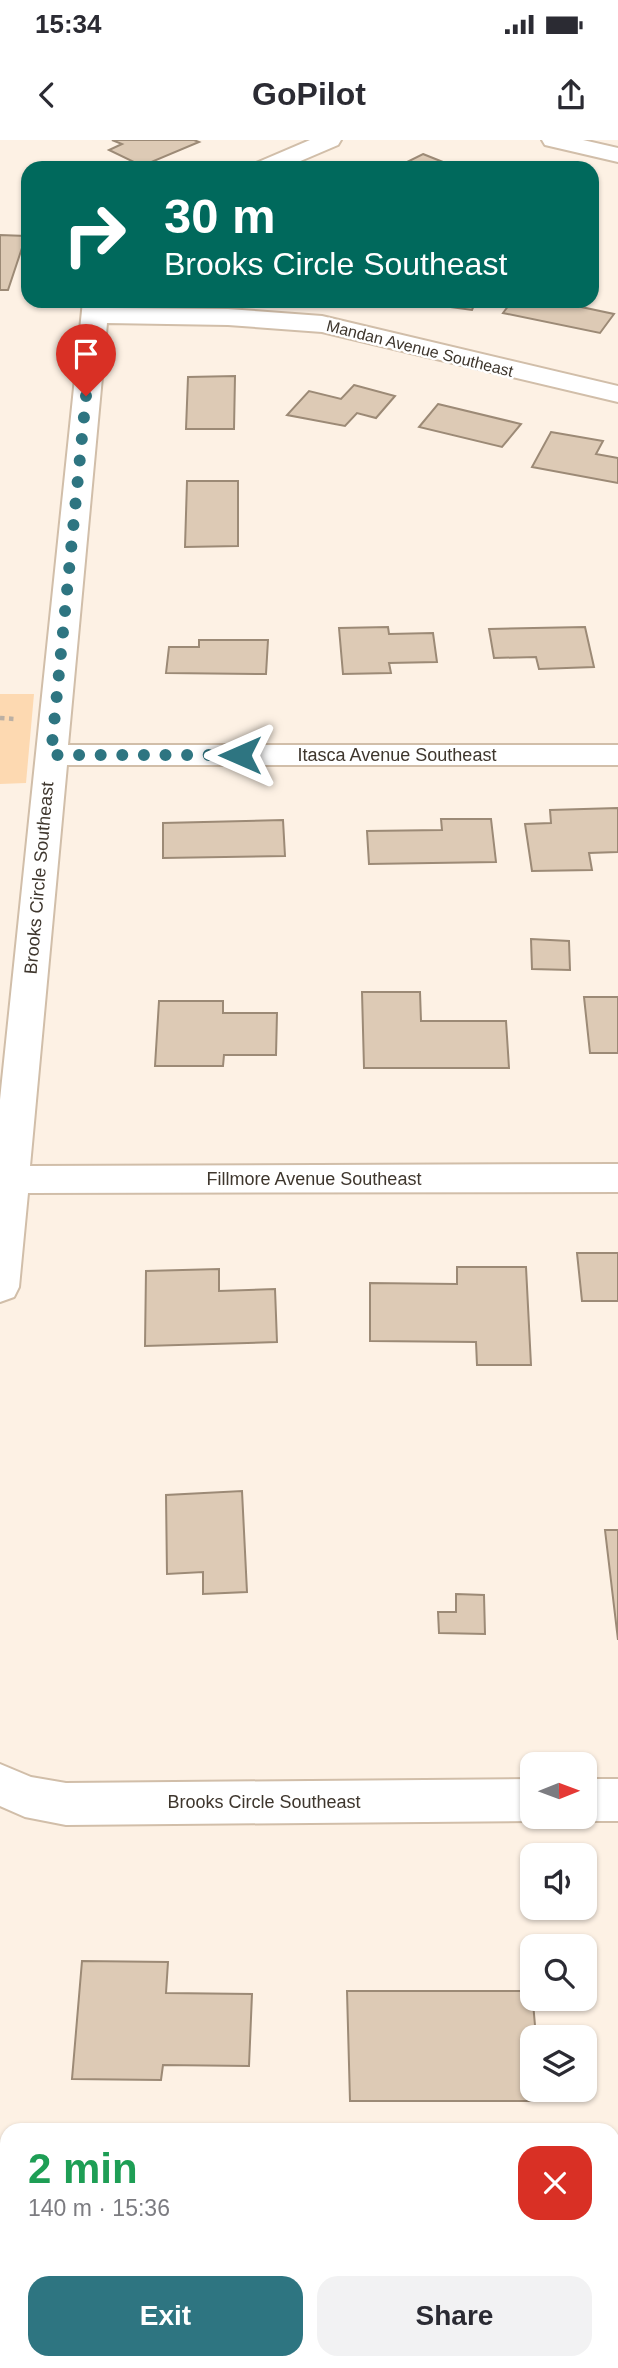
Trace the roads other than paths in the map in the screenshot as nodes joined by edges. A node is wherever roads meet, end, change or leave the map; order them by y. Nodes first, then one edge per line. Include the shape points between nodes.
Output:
1 (330, 140) edge
2 (553, 140) edge
3 (618, 155) edge
4 (280, 161) edge
5 (95, 308) edge
6 (618, 394) edge
7 (51, 755) junction
8 (618, 755) edge
9 (618, 1178) edge
10 (11, 1180) junction
11 (0, 1287) edge
12 (0, 1784) edge
13 (520, 1800) edge
14 (597, 1800) edge
15 (618, 1800) edge

1 - 4 street
2 - 3 street
5 - 6 street, Mandan Avenue Southeast via 322,324
5 - 7 street, Brooks Circle Southeast
7 - 8 street, Itasca Avenue Southeast
7 - 10 street, Brooks Circle Southeast
9 - 10 street, Fillmore Avenue Southeast
10 - 11 street, Brooks Circle Southeast
12 - 13 street, Brooks Circle Southeast via 25,1796 66,1804
14 - 15 street

